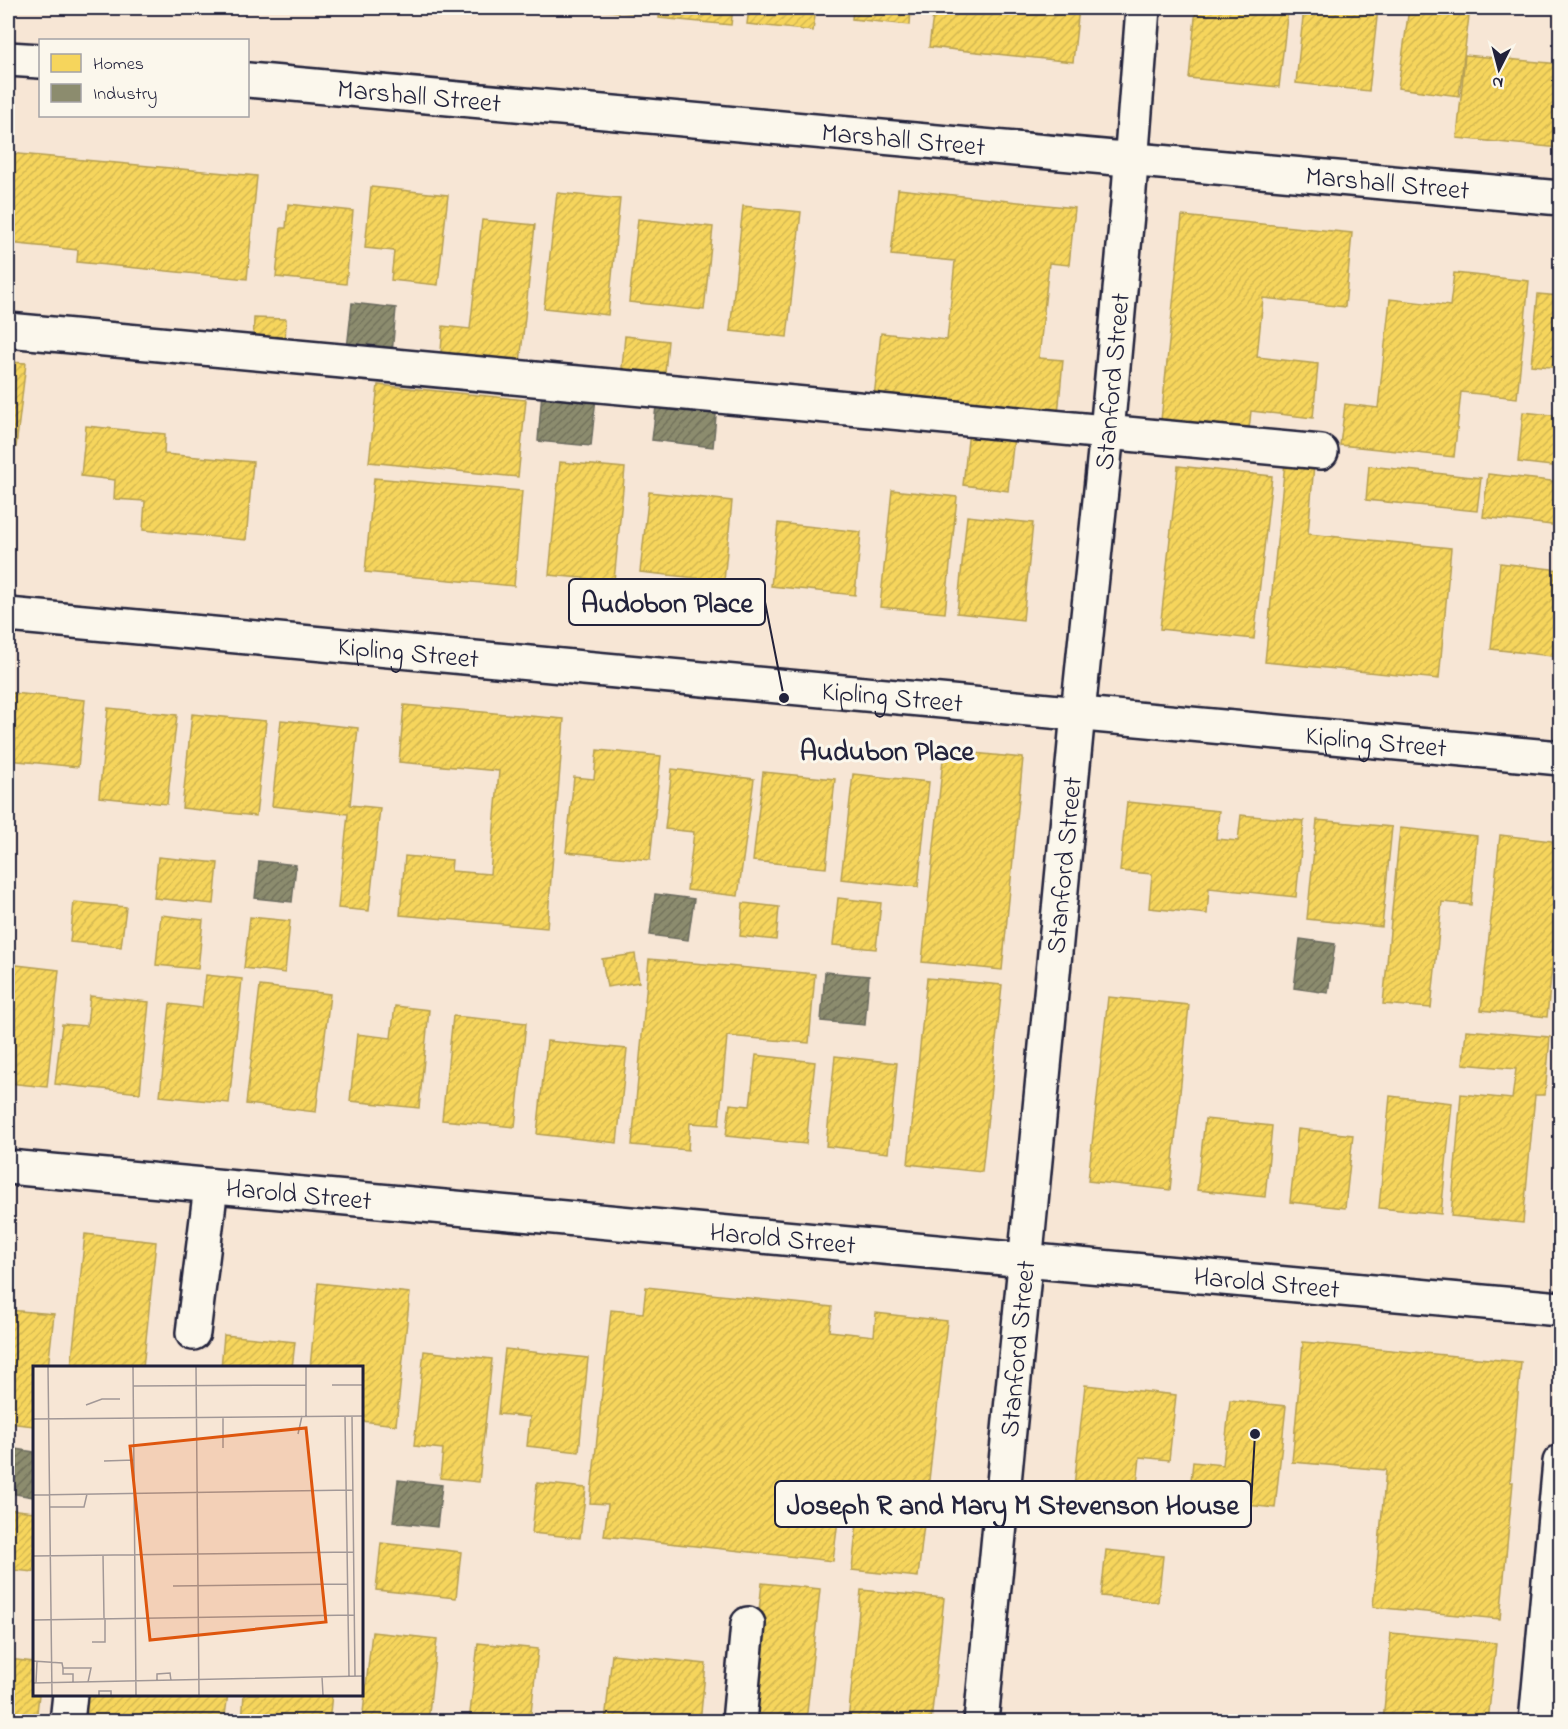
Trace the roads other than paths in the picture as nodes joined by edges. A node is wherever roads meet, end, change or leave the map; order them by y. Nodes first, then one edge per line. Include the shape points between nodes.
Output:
1 (1143, 8) edge
2 (8, 58) edge
3 (39, 62) edge
4 (249, 80) edge
5 (1131, 159) junction
6 (1560, 198) edge
7 (8, 330) edge
8 (1107, 432) junction
9 (1321, 452) dead end
10 (8, 615) edge
11 (1078, 713) junction
12 (1560, 758) edge
13 (8, 1167) edge
14 (211, 1185) junction
15 (1026, 1261) junction
16 (1560, 1309) edge
17 (193, 1333) dead end
18 (1560, 1461) edge
19 (1554, 1602) edge
20 (748, 1624) dead end
21 (70, 1696) edge
22 (67, 1722) edge
23 (739, 1722) edge
24 (981, 1722) edge
25 (1536, 1722) edge

1 - 5 street, Stanford Street
2 - 3 street
4 - 5 street, Marshall Street
5 - 6 street, Marshall Street
5 - 8 street, Stanford Street
7 - 8 street
8 - 9 street
8 - 11 street, Stanford Street
10 - 11 street, Kipling Street
11 - 12 street, Kipling Street
11 - 15 street, Stanford Street
13 - 14 street, Harold Street
14 - 15 street, Harold Street
14 - 17 street
15 - 16 street, Harold Street
15 - 24 street, Stanford Street
18 - 19 street
19 - 25 street
20 - 23 street
21 - 22 street

